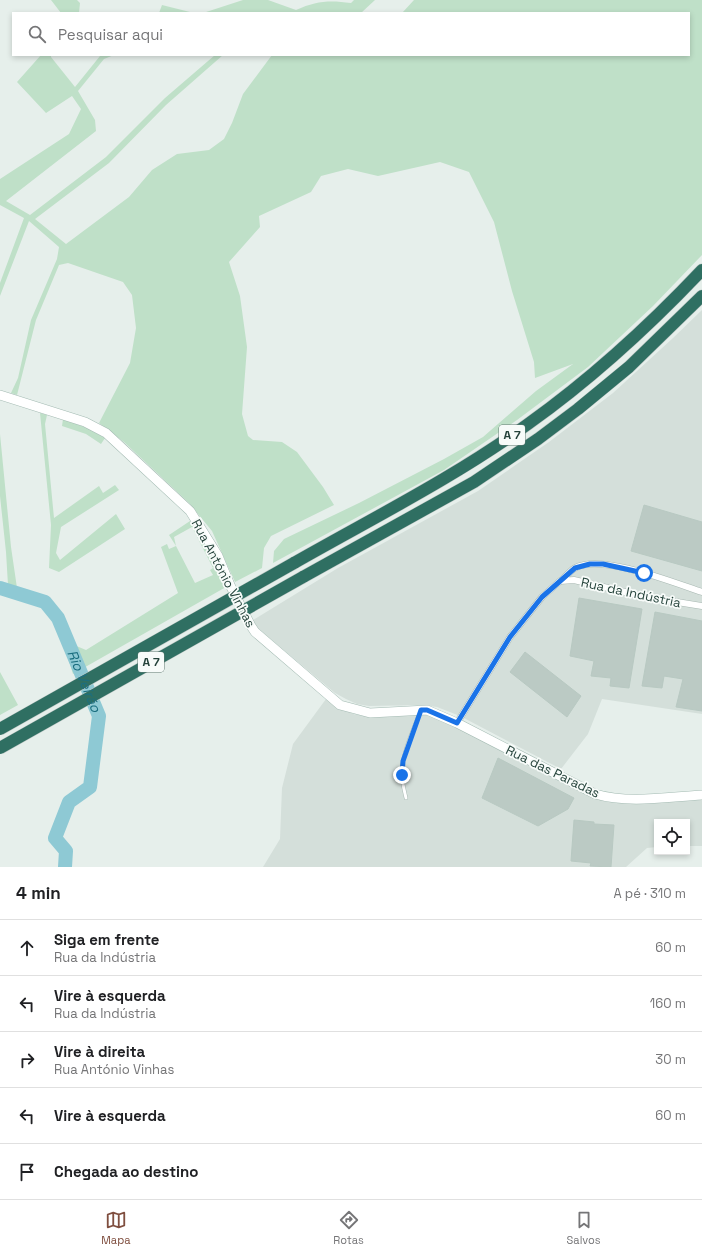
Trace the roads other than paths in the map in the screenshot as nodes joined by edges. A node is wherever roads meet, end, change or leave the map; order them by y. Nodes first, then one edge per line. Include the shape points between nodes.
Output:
1 (702, 270) edge
2 (702, 296) edge
3 (0, 394) edge
4 (560, 581) junction
5 (702, 592) edge
6 (702, 606) edge
7 (421, 710) junction
8 (457, 723) junction
9 (0, 729) edge
10 (0, 748) edge
11 (702, 795) edge
12 (406, 798) dead end

1 - 9 highway, A 7, bridge via 616,354 564,397 455,472
2 - 10 highway, A 7, bridge via 660,338 567,418 457,492
3 - 7 street, Rua António Vinhas via 85,422 106,433 190,511 218,556 230,585 256,632 340,705 370,713
4 - 5 street, Rua da Indústria via 575,568 603,564 644,573
4 - 6 street, Rua da Indústria via 574,580 646,597
4 - 8 street, Rua da Indústria via 542,597 510,637
7 - 8 street, Rua António Vinhas via 427,710
7 - 12 lane via 402,769
8 - 11 street, Rua das Paradas via 595,794 625,800

